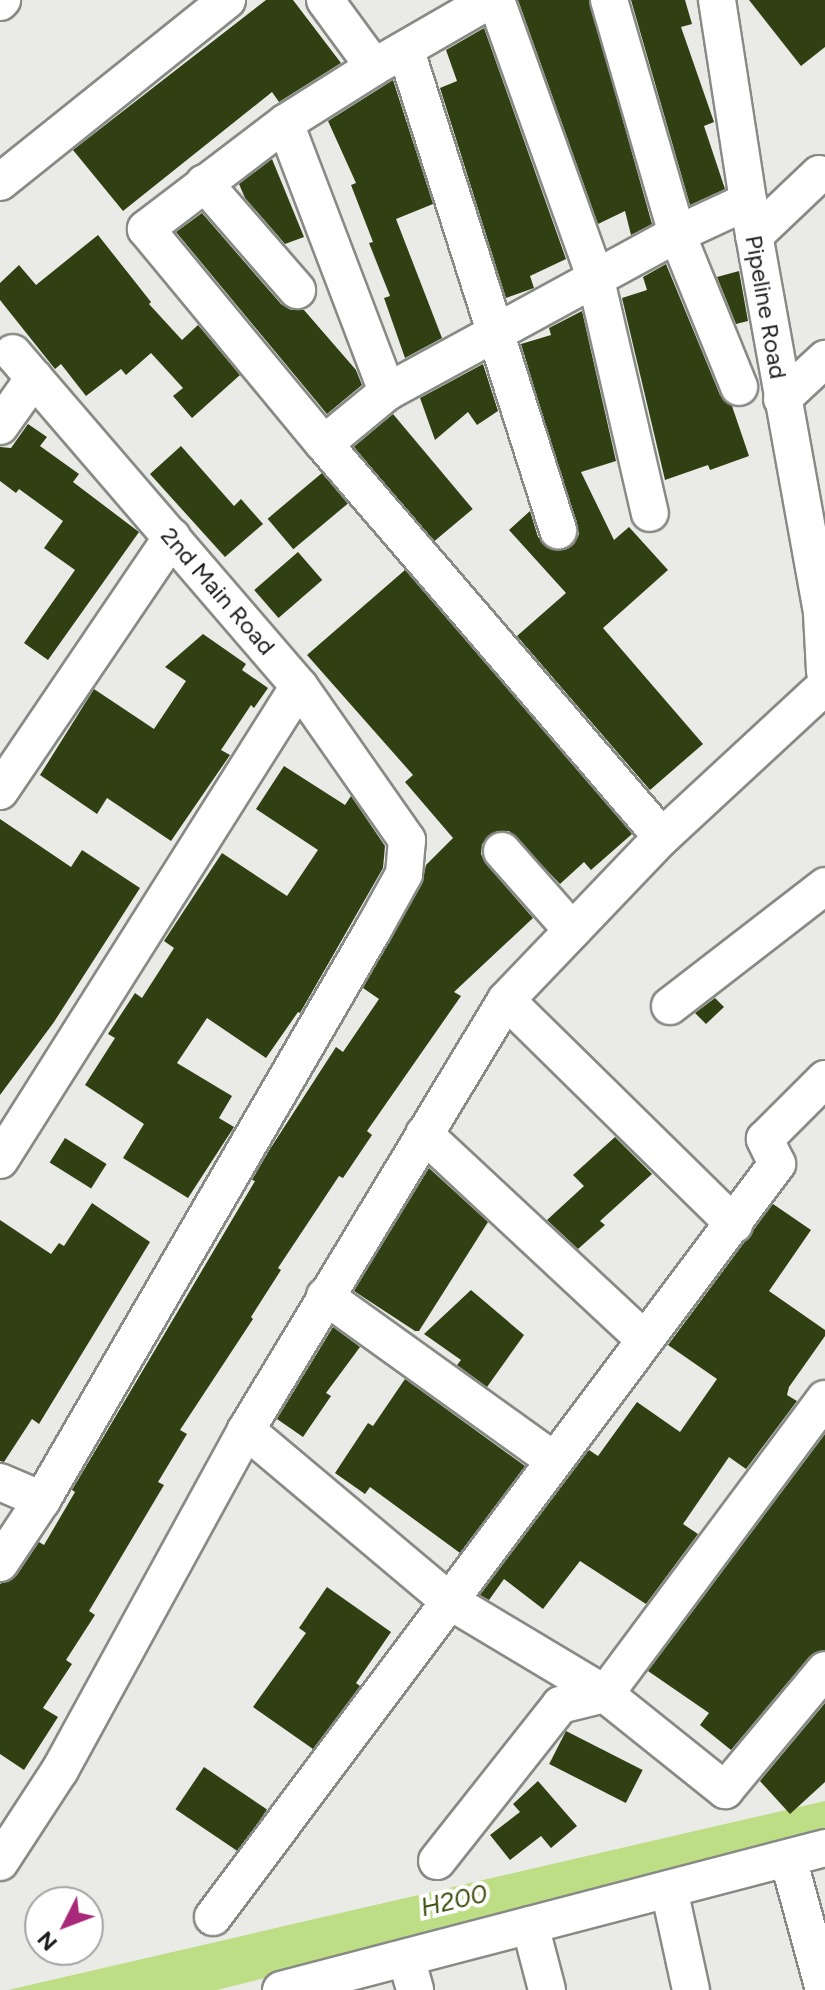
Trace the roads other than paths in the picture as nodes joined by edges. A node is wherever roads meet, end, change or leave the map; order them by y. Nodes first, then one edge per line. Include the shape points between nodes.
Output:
1 (227, 0) edge
2 (325, 0) edge
3 (493, 0) edge
4 (609, 0) edge
5 (717, 0) edge
6 (406, 51) junction
7 (374, 67) junction
8 (285, 123) junction
9 (819, 174) dead end
10 (0, 182) edge
11 (204, 183) junction
12 (751, 218) junction
13 (677, 234) junction
14 (596, 280) junction
15 (297, 290) dead end
16 (497, 330) junction
17 (825, 359) edge
18 (739, 387) dead end
19 (387, 392) junction
20 (782, 399) junction
21 (0, 426) edge
22 (324, 444) junction
23 (650, 513) dead end
24 (558, 530) dead end
25 (172, 537) junction
26 (823, 612) edge
27 (825, 672) edge
28 (299, 686) junction
29 (825, 686) edge
30 (0, 791) edge
31 (662, 837) junction
32 (502, 851) dead end
33 (825, 886) edge
34 (572, 930) junction
35 (506, 1000) junction
36 (670, 1006) dead end
37 (825, 1079) edge
38 (424, 1134) junction
39 (0, 1160) edge
40 (734, 1224) junction
41 (325, 1296) junction
42 (643, 1338) junction
43 (825, 1399) edge
44 (246, 1430) junction
45 (553, 1460) junction
46 (0, 1482) edge
47 (42, 1500) junction
48 (0, 1563) edge
49 (448, 1600) junction
50 (825, 1670) edge
51 (605, 1694) junction
52 (825, 1848) edge
53 (788, 1858) junction
54 (437, 1861) dead end
55 (0, 1862) edge
56 (669, 1889) junction
57 (213, 1917) dead end
58 (530, 1925) junction
59 (410, 1974) edge
60 (281, 1990) edge
61 (547, 1990) edge
62 (691, 1990) edge
63 (824, 1990) edge

1 - 10 street
2 - 7 street
3 - 6 street
3 - 14 street
4 - 13 street
5 - 12 street, Pipeline Road
6 - 7 street
6 - 16 street
7 - 8 street
8 - 11 street
8 - 19 street
9 - 12 street
11 - 15 street
11 - 22 street via 146,229
12 - 13 street
12 - 20 street, Pipeline Road
13 - 14 street
13 - 18 street
14 - 16 street
14 - 23 street
16 - 19 street
16 - 24 street
17 - 20 street
19 - 22 street
20 - 26 street, Pipeline Road
21 - 25 street, 2nd Main Road via 23,365
22 - 31 street
25 - 28 street, 2nd Main Road
25 - 30 street
26 - 27 street, Pipeline Road
28 - 39 street
28 - 47 street, 2nd Main Road via 407,840 404,874
29 - 31 street
31 - 34 street
32 - 34 street
33 - 36 street
34 - 35 street
35 - 38 street
35 - 40 street
37 - 40 street via 765,1139 777,1164
38 - 41 street
38 - 42 street
40 - 42 street
41 - 44 street
41 - 45 street
42 - 45 street
43 - 51 street
44 - 49 street
44 - 55 street via 60,1770
45 - 49 street
46 - 47 street
47 - 48 street
49 - 51 street
49 - 57 street
50 - 51 street via 725,1790
51 - 54 street via 560,1705
52 - 53 street
53 - 56 street
53 - 63 street
56 - 58 street
56 - 62 street
58 - 59 street
58 - 61 street
59 - 60 street

